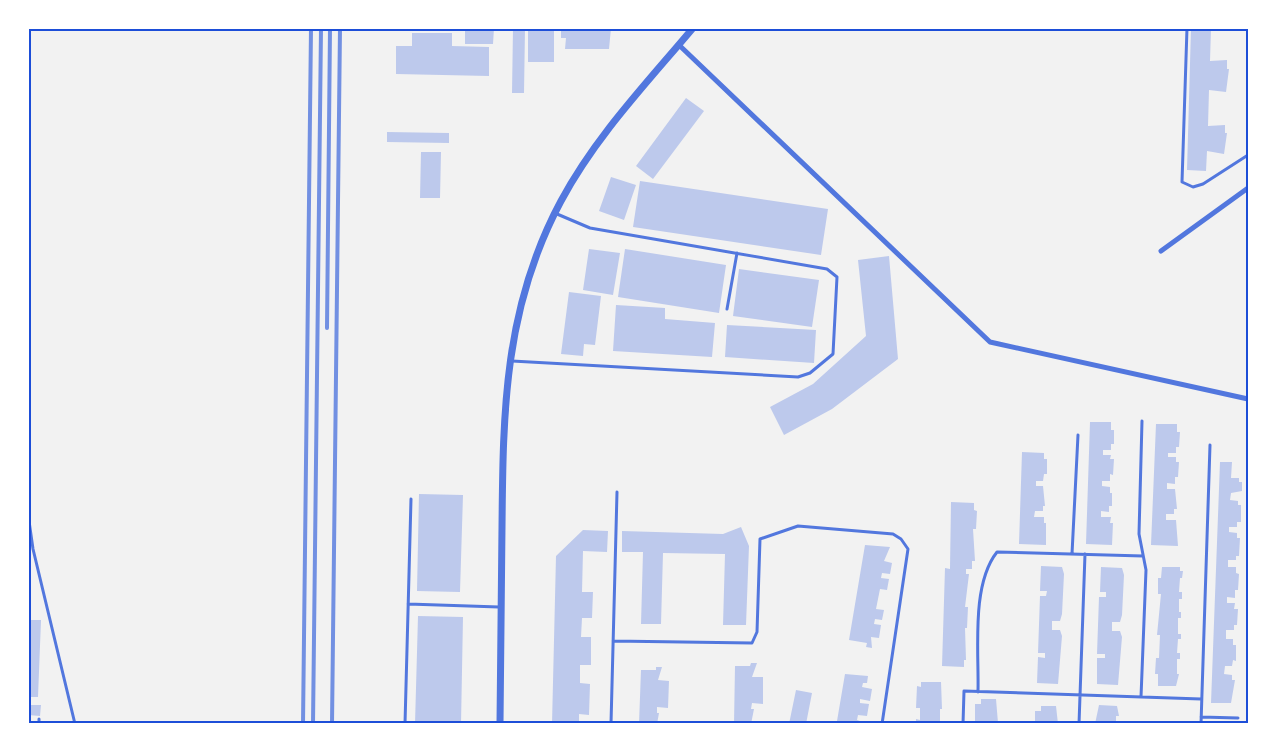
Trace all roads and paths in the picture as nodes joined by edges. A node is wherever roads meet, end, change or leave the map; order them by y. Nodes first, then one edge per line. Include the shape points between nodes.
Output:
1 (693, 28) edge
2 (1187, 28) edge
3 (679, 45) junction
4 (1248, 155) edge
5 (1248, 188) edge
6 (555, 213) junction
7 (1161, 251) dead end
8 (737, 253) junction
9 (727, 309) dead end
10 (510, 361) junction
11 (1248, 399) edge
12 (1142, 421) dead end
13 (1078, 435) dead end
14 (1210, 445) dead end
15 (617, 492) dead end
16 (411, 500) dead end
17 (28, 514) edge
18 (1072, 554) junction
19 (1085, 554) junction
20 (1143, 556) junction
21 (408, 604) junction
22 (501, 607) junction
23 (613, 641) junction
24 (978, 692) junction
25 (1080, 695) junction
26 (1141, 697) junction
27 (1201, 699) junction
28 (1201, 717) junction
29 (1238, 718) dead end
30 (75, 723) edge
31 (405, 723) edge
32 (500, 723) edge
33 (611, 723) edge
34 (882, 723) edge
35 (963, 723) edge
36 (1080, 723) edge
37 (1201, 723) edge

1 - 3 street
2 - 4 lane via 1182,182 1188,187 1203,184
3 - 6 street via 597,141
3 - 11 street via 990,342
5 - 7 street
6 - 8 lane via 590,228
6 - 10 street via 522,300
8 - 9 lane
8 - 10 lane via 827,269 837,278 833,354 810,373 798,377
10 - 22 street via 504,410
12 - 20 lane via 1139,534
13 - 18 lane
14 - 27 lane
15 - 23 lane
16 - 21 lane
17 - 30 lane
18 - 19 lane
18 - 24 lane via 997,552 988,563 981,585
19 - 20 lane
19 - 25 lane
20 - 26 lane via 1146,570
21 - 22 lane
21 - 31 lane
22 - 32 street
23 - 33 lane
23 - 34 lane via 752,643 757,632 760,539 798,526 893,534 908,549
24 - 25 lane
24 - 35 lane via 964,691
25 - 26 lane
25 - 36 lane
26 - 27 lane
27 - 28 lane
28 - 29 lane
28 - 37 lane

